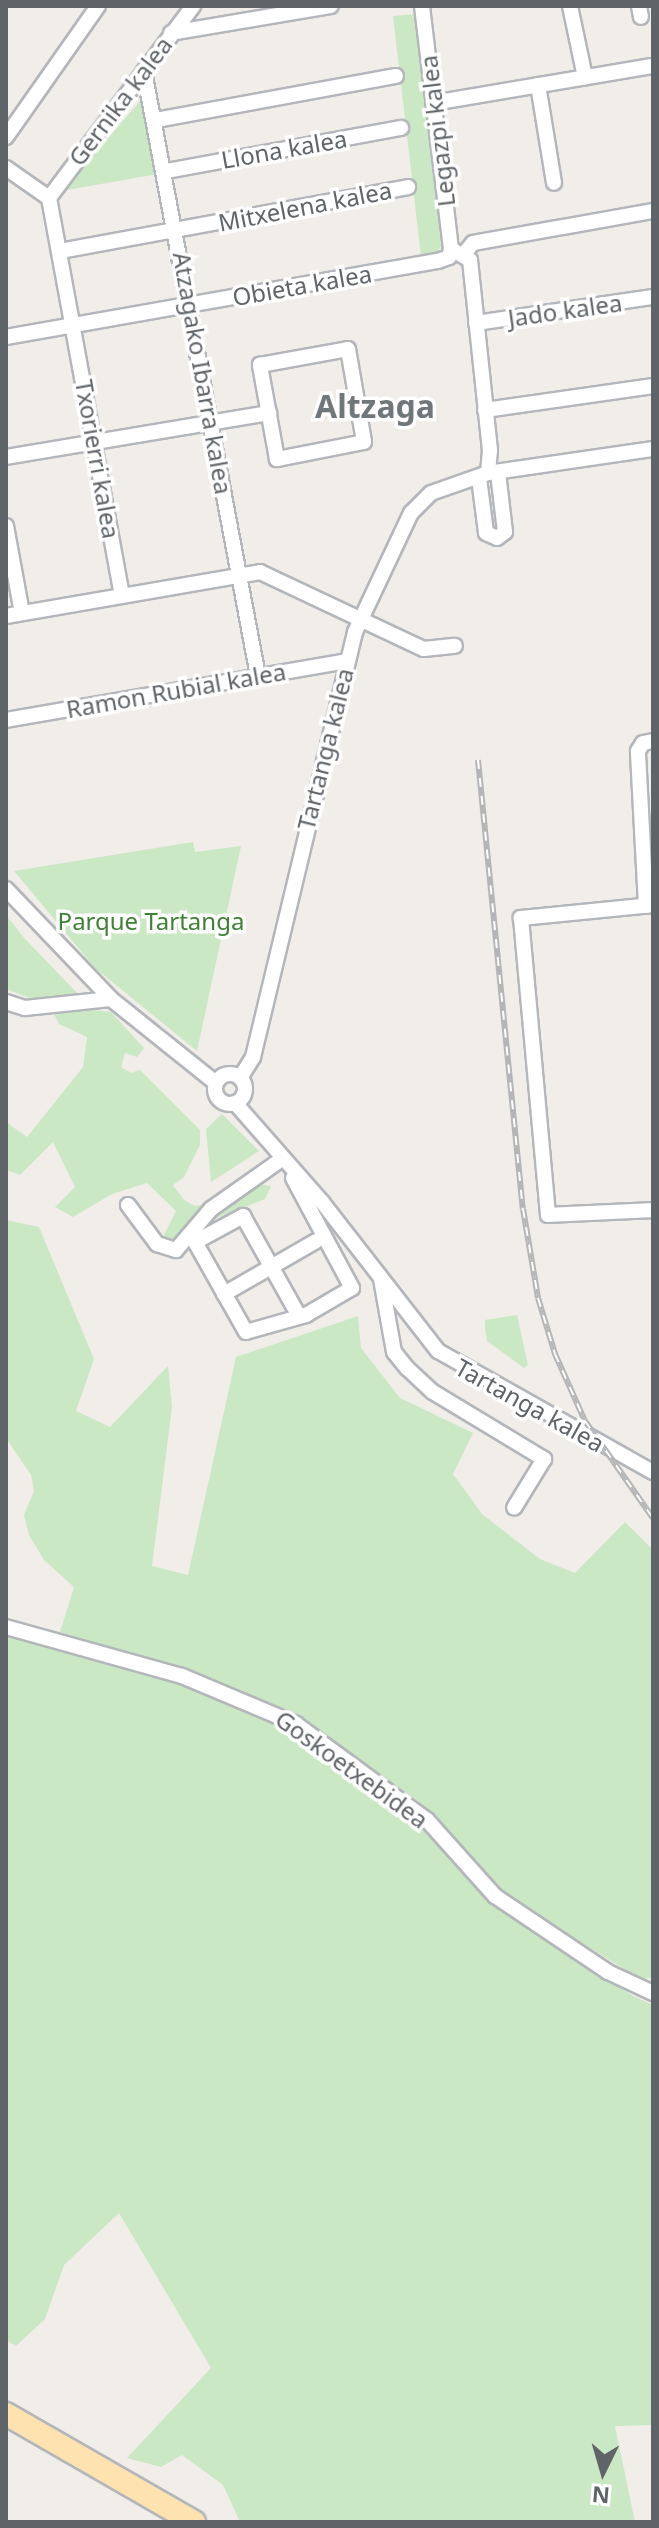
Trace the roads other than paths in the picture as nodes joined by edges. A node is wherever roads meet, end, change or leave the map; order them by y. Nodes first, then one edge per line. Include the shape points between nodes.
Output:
1 (98, 6) edge
2 (193, 6) edge
3 (331, 6) edge
4 (422, 6) edge
5 (570, 6) edge
6 (171, 33) junction
7 (652, 66) edge
8 (144, 71) junction
9 (396, 76) dead end
10 (585, 77) junction
11 (538, 85) junction
12 (433, 103) junction
13 (156, 120) junction
14 (401, 128) dead end
15 (6, 137) edge
16 (6, 168) edge
17 (166, 171) junction
18 (554, 183) dead end
19 (408, 187) dead end
20 (49, 198) junction
21 (653, 211) edge
22 (177, 230) junction
23 (60, 251) junction
24 (457, 252) junction
25 (653, 297) edge
26 (191, 303) junction
27 (476, 323) junction
28 (72, 325) junction
29 (6, 337) edge
30 (653, 386) edge
31 (485, 410) junction
32 (269, 413) junction
33 (211, 423) junction
34 (95, 442) junction
35 (653, 449) edge
36 (6, 457) edge
37 (488, 474) junction
38 (7, 534) edge
39 (239, 575) junction
40 (122, 594) junction
41 (22, 613) junction
42 (6, 616) edge
43 (359, 621) junction
44 (455, 646) dead end
45 (347, 661) junction
46 (258, 676) junction
47 (6, 720) edge
48 (653, 741) edge
49 (6, 889) edge
50 (650, 905) edge
51 (111, 999) junction
52 (6, 1002) edge
53 (240, 1078) junction
54 (216, 1083) junction
55 (235, 1103) junction
56 (286, 1164) junction
57 (128, 1205) dead end
58 (653, 1210) edge
59 (316, 1241) dead end
60 (271, 1267) junction
61 (381, 1279) junction
62 (224, 1294) junction
63 (299, 1316) junction
64 (653, 1472) edge
65 (514, 1508) dead end
66 (6, 1627) edge
67 (653, 1993) edge
68 (6, 2414) edge
69 (194, 2522) edge

1 - 15 street
2 - 6 street, Gernika kalea
3 - 6 street
4 - 12 street, Legazpi kalea
5 - 10 street
6 - 8 street, Gernika kalea
7 - 10 street
8 - 13 street, Atzagako Ibarra kalea
8 - 20 street, Gernika kalea
9 - 13 street
10 - 11 street
11 - 12 street
11 - 18 street
12 - 24 street, Legazpi kalea
13 - 17 street, Atzagako Ibarra kalea
14 - 17 street, Llona kalea
16 - 20 street
17 - 22 street, Atzagako Ibarra kalea
19 - 22 street, Mitxelena kalea
20 - 23 street, Txorierri kalea
21 - 24 street, Obieta kalea via 473,243
22 - 23 street, Mitxelena kalea
22 - 26 street, Atzagako Ibarra kalea
23 - 28 street, Txorierri kalea
24 - 26 street, Obieta kalea via 438,261
24 - 27 street, Legazpi kalea via 470,260
25 - 27 street, Jado kalea
26 - 28 street, Obieta kalea
26 - 33 street, Atzagako Ibarra kalea
27 - 31 street, Legazpi kalea
28 - 29 street, Obieta kalea
28 - 34 street, Txorierri kalea
30 - 31 street
31 - 37 street, Legazpi kalea
32 - 32 street via 277,459 364,442 348,349 260,365
32 - 33 street
33 - 34 street
33 - 39 street, Atzagako Ibarra kalea
34 - 36 street
34 - 40 street, Txorierri kalea
35 - 37 street, Tartanga kalea
37 - 43 street, Tartanga kalea via 431,493 411,513
38 - 41 street
39 - 40 street
39 - 43 street via 260,572
39 - 46 street, Atzagako Ibarra kalea
40 - 41 street
41 - 42 street
43 - 44 street via 424,649
43 - 45 street, Tartanga kalea
45 - 46 street, Ramon Rubial kalea
45 - 53 street, Tartanga kalea via 255,1048
46 - 47 street, Ramon Rubial kalea
48 - 50 street via 638,751
49 - 51 street
50 - 58 street via 521,918 548,1215
51 - 52 street via 25,1008
51 - 54 street
53 - 54 street via 227,1074
53 - 55 street via 245,1093
54 - 55 street via 217,1098
55 - 56 street, Tartanga kalea
56 - 57 street via 211,1209 176,1250 157,1244
56 - 61 street, Tartanga kalea
56 - 63 street via 352,1288
59 - 60 street
60 - 62 street
60 - 62 street via 243,1216 195,1242
60 - 63 street
61 - 64 street, Tartanga kalea via 422,1334 455,1366
61 - 65 street via 394,1352 407,1368 433,1392 544,1459
62 - 63 street via 246,1332
66 - 67 street, Goskoetxebidea via 182,1676 296,1724 427,1820 495,1896 608,1972
68 - 69 main road

